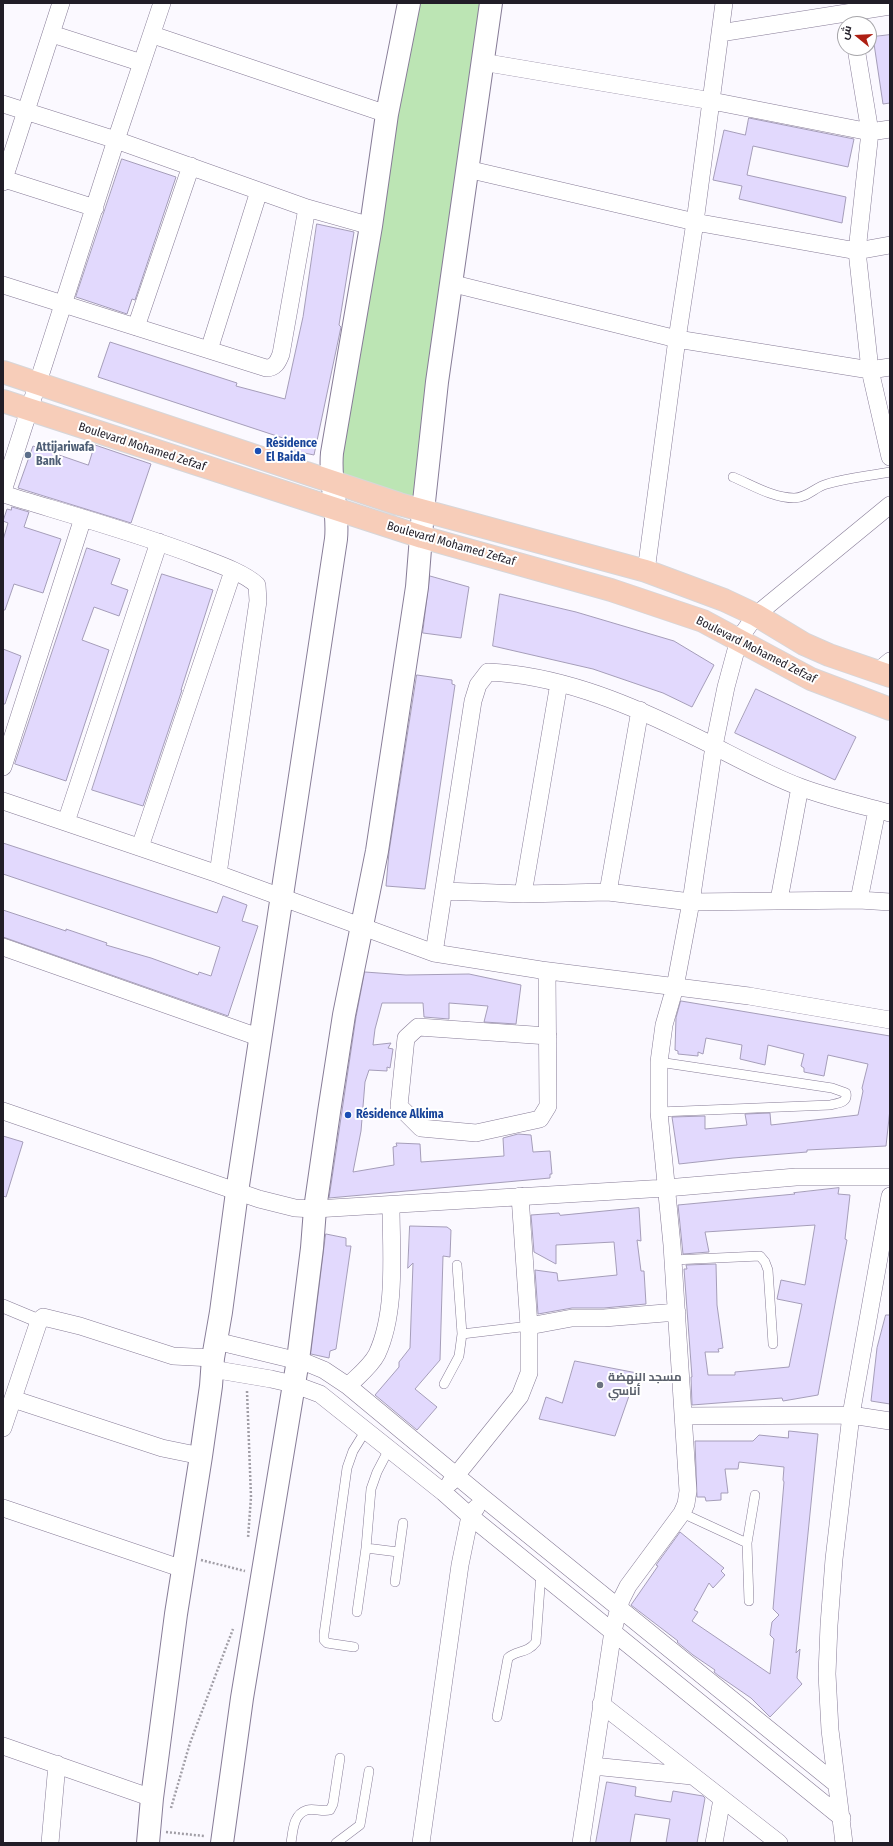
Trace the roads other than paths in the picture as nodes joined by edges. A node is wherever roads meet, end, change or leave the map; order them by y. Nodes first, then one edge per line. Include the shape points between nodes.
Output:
1 (61, 3) edge
2 (162, 3) edge
3 (408, 3) edge
4 (491, 3) edge
5 (724, 3) edge
6 (890, 6) edge
7 (858, 16) edge
8 (837, 20) edge
9 (720, 33) junction
10 (52, 34) junction
11 (153, 35) junction
12 (857, 56) edge
13 (482, 62) junction
14 (142, 63) junction
15 (712, 101) junction
16 (3, 104) edge
17 (25, 112) junction
18 (387, 114) junction
19 (890, 129) edge
20 (870, 132) junction
21 (116, 140) junction
22 (190, 166) junction
23 (467, 169) junction
24 (4, 181) edge
25 (259, 191) junction
26 (95, 208) junction
27 (307, 208) junction
28 (696, 222) junction
29 (371, 226) junction
30 (890, 245) edge
31 (858, 251) junction
32 (450, 283) junction
33 (3, 285) edge
34 (64, 304) junction
35 (136, 327) junction
36 (677, 339) junction
37 (209, 350) junction
38 (890, 367) edge
39 (870, 370) junction
40 (3, 372) edge
41 (37, 383) junction
42 (3, 401) edge
43 (29, 410) junction
44 (890, 457) edge
45 (890, 472) edge
46 (733, 477) dead end
47 (332, 482) junction
48 (3, 491) edge
49 (3, 494) edge
50 (890, 505) edge
51 (335, 509) junction
52 (423, 510) junction
53 (83, 518) junction
54 (422, 537) junction
55 (159, 542) junction
56 (233, 571) junction
57 (646, 571) junction
58 (756, 615) junction
59 (739, 639) junction
60 (886, 670) edge
61 (559, 683) junction
62 (890, 709) edge
63 (640, 710) junction
64 (714, 746) junction
65 (3, 767) edge
66 (800, 788) junction
67 (3, 801) edge
68 (884, 811) edge
69 (66, 822) junction
70 (140, 847) junction
71 (218, 874) junction
72 (444, 891) junction
73 (608, 892) junction
74 (523, 894) junction
75 (281, 896) junction
76 (779, 900) junction
77 (859, 900) junction
78 (691, 902) junction
79 (890, 902) edge
80 (363, 926) junction
81 (3, 947) edge
82 (434, 953) junction
83 (547, 971) junction
84 (675, 987) junction
85 (890, 1020) edge
86 (548, 1036) junction
87 (261, 1038) junction
88 (659, 1062) junction
89 (3, 1111) edge
90 (659, 1112) junction
91 (890, 1177) edge
92 (666, 1188) junction
93 (237, 1192) junction
94 (520, 1196) junction
95 (890, 1196) edge
96 (391, 1205) junction
97 (315, 1209) junction
98 (673, 1260) junction
99 (457, 1265) dead end
100 (3, 1306) edge
101 (677, 1312) junction
102 (39, 1321) junction
103 (529, 1326) junction
104 (462, 1334) junction
105 (773, 1344) dead end
106 (214, 1356) junction
107 (298, 1360) junction
108 (293, 1384) junction
109 (444, 1384) dead end
110 (348, 1386) junction
111 (13, 1399) junction
112 (851, 1415) junction
113 (684, 1416) junction
114 (890, 1421) edge
115 (3, 1428) edge
116 (366, 1430) junction
117 (389, 1449) junction
118 (201, 1456) junction
119 (457, 1475) junction
120 (443, 1492) junction
121 (755, 1494) dead end
122 (482, 1497) junction
123 (3, 1508) edge
124 (682, 1513) junction
125 (470, 1516) junction
126 (403, 1523) dead end
127 (747, 1543) junction
128 (366, 1548) junction
129 (398, 1552) junction
130 (184, 1562) junction
131 (541, 1573) junction
132 (396, 1582) dead end
133 (749, 1601) dead end
134 (619, 1608) junction
135 (357, 1612) dead end
136 (613, 1631) junction
137 (354, 1647) dead end
138 (601, 1704) junction
139 (497, 1717) dead end
140 (3, 1746) edge
141 (340, 1758) dead end
142 (57, 1764) junction
143 (593, 1766) junction
144 (369, 1771) dead end
145 (692, 1776) junction
146 (835, 1783) junction
147 (152, 1798) junction
148 (722, 1799) junction
149 (842, 1818) junction
150 (159, 1837) edge
151 (222, 1840) edge
152 (50, 1843) edge
153 (291, 1843) edge
154 (336, 1843) edge
155 (421, 1843) edge
156 (581, 1843) edge
157 (714, 1843) edge
158 (779, 1843) edge
159 (844, 1843) edge

1 - 10 street
2 - 11 street
3 - 18 street
4 - 13 street
5 - 9 street
6 - 7 street
8 - 9 street
9 - 15 street
10 - 14 street
10 - 17 street
11 - 14 street
11 - 18 street
12 - 20 street
13 - 15 street
13 - 23 street
14 - 21 street
15 - 20 street
15 - 28 street
16 - 17 street
17 - 21 street
17 - 24 street
18 - 29 street
19 - 20 street
20 - 31 street
21 - 22 street
21 - 26 street
22 - 25 street
22 - 35 street
23 - 28 street
23 - 32 street
24 - 26 street
25 - 27 street
25 - 37 street
26 - 34 street
27 - 29 street
27 - 37 street via 281,354 277,362 271,368 266,368
28 - 31 street
28 - 36 street
29 - 47 street via 332,452
30 - 31 street
31 - 39 street
32 - 36 street
32 - 52 street
33 - 34 street
34 - 35 street
34 - 41 street
35 - 37 street
36 - 39 street
36 - 57 street
38 - 39 street
39 - 44 street
40 - 41 main road, Boulevard Mohamed Zefzaf
41 - 43 street
41 - 47 main road, Boulevard Mohamed Zefzaf
42 - 43 main road, Boulevard Mohamed Zefzaf
43 - 48 street
43 - 51 main road, Boulevard Mohamed Zefzaf
45 - 46 lane via 826,484 806,495 794,498 764,490
47 - 51 street
47 - 52 main road, Boulevard Mohamed Zefzaf
49 - 53 street
50 - 58 street
51 - 54 main road, Boulevard Mohamed Zefzaf
51 - 75 street via 336,540
52 - 54 street
52 - 57 main road, Boulevard Mohamed Zefzaf
53 - 55 street
53 - 65 street
54 - 59 main road, Boulevard Mohamed Zefzaf via 641,600 703,621
54 - 80 street via 399,708
55 - 56 street
55 - 69 street
56 - 70 street
56 - 71 street via 255,583 259,593
57 - 58 main road, Boulevard Mohamed Zefzaf via 724,600
58 - 59 street
58 - 60 main road, Boulevard Mohamed Zefzaf via 804,644 829,655
59 - 62 main road, Boulevard Mohamed Zefzaf via 811,680
59 - 64 street
61 - 63 street
61 - 72 street via 510,673 488,672 481,679 474,701
61 - 74 street
63 - 64 street
63 - 73 street
64 - 66 street
64 - 78 street
66 - 68 street
66 - 76 street
67 - 69 street
68 - 77 street
69 - 70 street
70 - 71 street
71 - 75 street
72 - 74 street
72 - 82 street
73 - 74 street
73 - 78 street
75 - 80 street
75 - 87 street
76 - 77 street
76 - 78 street
77 - 79 street
78 - 84 street
80 - 82 street
80 - 97 street via 344,1015
81 - 87 street
82 - 83 street
83 - 84 street
83 - 86 street
84 - 85 street
84 - 88 street via 664,1025
86 - 86 street via 548,1106 540,1119 476,1133 460,1132 422,1128 399,1106 406,1038 418,1027
87 - 93 street
88 - 90 street
88 - 90 lane via 843,1090 847,1097 842,1103 830,1105
89 - 93 street
90 - 92 street
91 - 92 street via 796,1178
92 - 94 street
92 - 98 street
93 - 97 street via 280,1205
93 - 106 street
94 - 96 street
94 - 103 street
95 - 112 street
96 - 97 street
96 - 110 street via 388,1316 376,1355
97 - 107 street
98 - 101 street
98 - 105 lane via 760,1256 768,1270
99 - 104 lane
100 - 102 street
101 - 103 street via 572,1318
101 - 113 street
102 - 106 street via 43,1317 49,1318 172,1356
102 - 111 street
103 - 104 lane
103 - 119 street via 530,1365 520,1396
104 - 109 lane via 459,1356
106 - 107 street
106 - 108 street via 246,1374
106 - 118 street
107 - 108 street
107 - 110 street via 324,1370
108 - 116 street via 320,1394
108 - 151 street via 242,1698
110 - 119 street
111 - 115 street
111 - 118 street via 162,1448
112 - 113 street
112 - 114 street
112 - 146 street via 836,1536 829,1625 828,1682
113 - 124 street via 688,1491
116 - 117 street
116 - 137 lane via 352,1452 347,1468 324,1634 327,1643
117 - 120 street
117 - 128 lane via 371,1489
118 - 130 street
119 - 120 street
119 - 122 street
120 - 125 street
121 - 127 lane
122 - 125 street
122 - 134 street
123 - 130 street
124 - 127 lane
124 - 134 street via 628,1586
125 - 131 street
125 - 155 street via 452,1618
126 - 129 lane
127 - 133 lane
128 - 129 lane
128 - 135 lane
129 - 132 lane
130 - 147 street
131 - 136 street
131 - 139 lane via 536,1642 531,1648 512,1654 508,1658
134 - 136 street
134 - 146 street
136 - 138 street
136 - 149 street
138 - 143 street
138 - 145 street
140 - 142 street
141 - 153 lane via 330,1810 308,1810 300,1815 295,1822
142 - 147 street
142 - 152 street
143 - 145 street
143 - 156 street
144 - 154 lane via 360,1825
145 - 148 street
146 - 149 street
147 - 150 street
148 - 157 street
148 - 158 street
149 - 159 street

